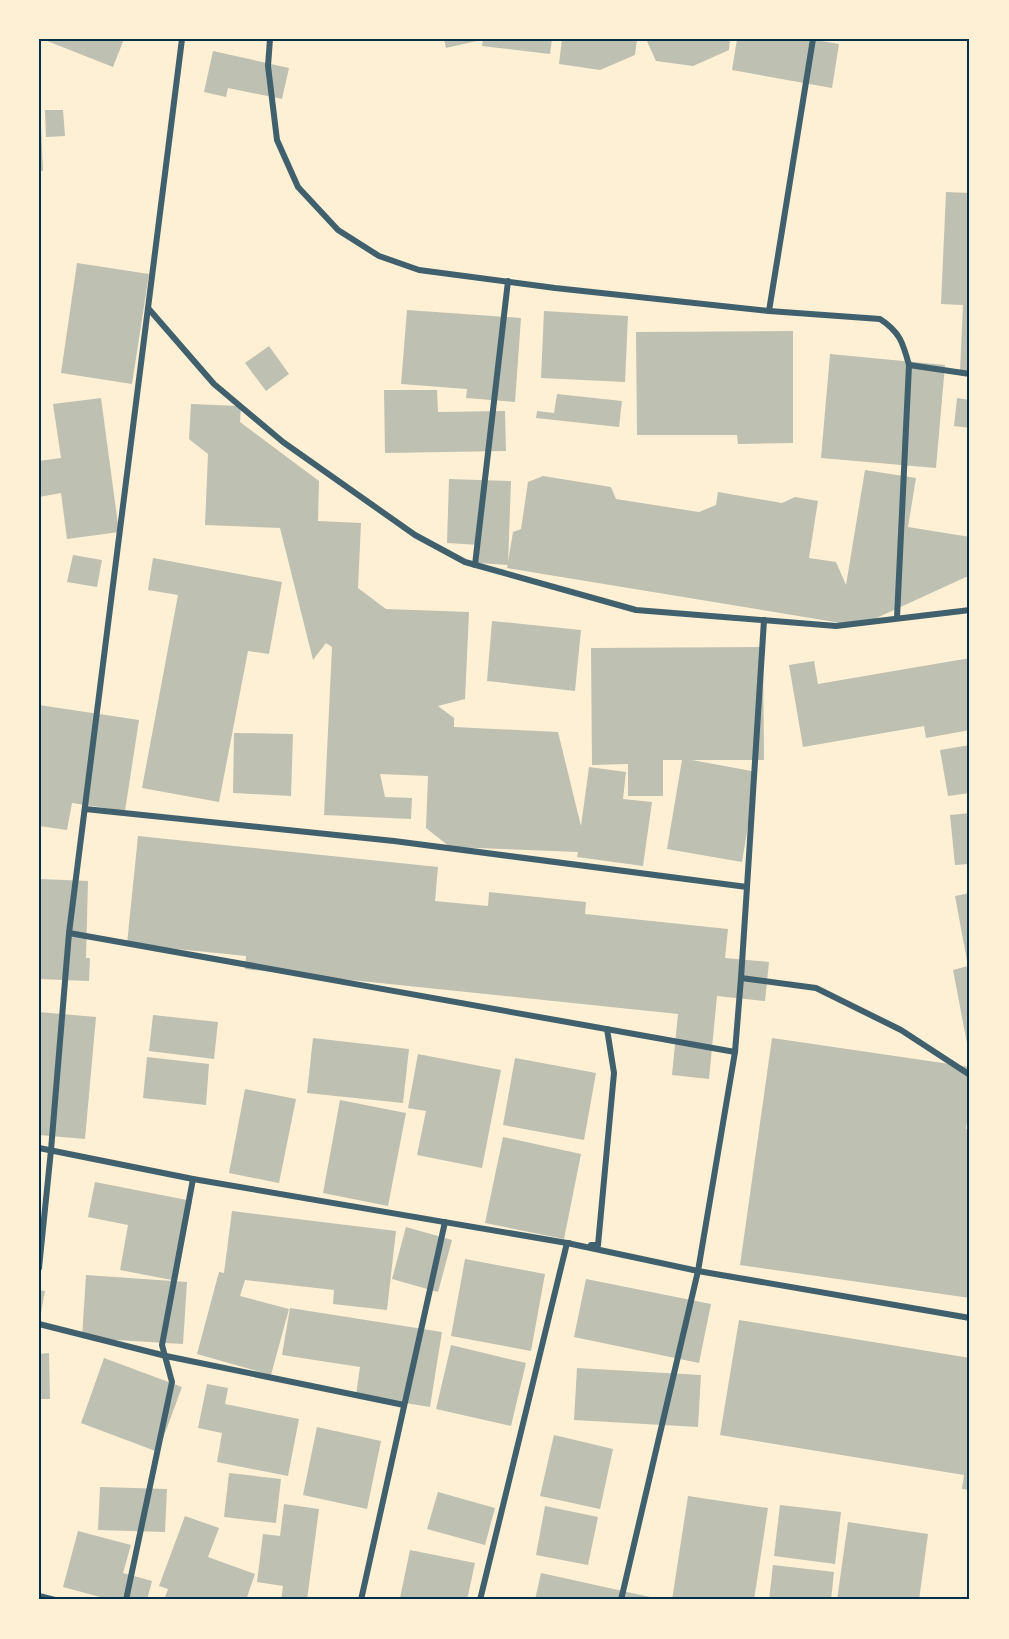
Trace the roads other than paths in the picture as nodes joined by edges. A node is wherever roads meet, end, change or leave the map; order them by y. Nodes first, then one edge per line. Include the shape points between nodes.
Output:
1 (182, 39) edge
2 (270, 39) edge
3 (813, 39) edge
4 (508, 281) junction
5 (148, 308) junction
6 (769, 311) junction
7 (909, 365) junction
8 (970, 374) edge
9 (475, 565) junction
10 (970, 610) edge
11 (897, 618) junction
12 (764, 620) junction
13 (85, 810) junction
14 (747, 887) junction
15 (69, 933) junction
16 (741, 978) junction
17 (607, 1029) junction
18 (735, 1052) junction
19 (970, 1075) edge
20 (39, 1148) edge
21 (51, 1150) junction
22 (193, 1179) junction
23 (445, 1222) junction
24 (567, 1243) junction
25 (39, 1268) edge
26 (698, 1271) junction
27 (970, 1318) edge
28 (39, 1324) edge
29 (166, 1356) junction
30 (404, 1405) junction
31 (39, 1596) edge
32 (55, 1600) edge
33 (126, 1600) edge
34 (361, 1600) edge
35 (480, 1600) edge
36 (621, 1600) edge

1 - 5 street
2 - 4 street via 268,66 277,140 298,187 338,230 379,256 419,270
3 - 6 street
4 - 6 street
4 - 9 street
5 - 9 street via 214,384 283,442 415,535
5 - 13 street
6 - 7 street via 880,319 902,340
7 - 8 street
7 - 11 street
9 - 12 street via 636,610
10 - 11 street
11 - 12 street via 836,626
12 - 14 street
13 - 14 street via 394,841
13 - 15 street
14 - 16 street
15 - 17 street
15 - 21 street
16 - 18 street
16 - 19 street via 816,988 901,1030
17 - 18 street
17 - 24 street via 614,1073 598,1245
18 - 26 street
20 - 21 street
21 - 22 street
21 - 25 street
22 - 23 street
22 - 29 street via 162,1345
23 - 24 street
23 - 30 street
24 - 26 street
24 - 35 street
26 - 27 street
26 - 36 street
28 - 29 street
29 - 30 street
29 - 33 street via 172,1382
30 - 34 street
31 - 32 street

